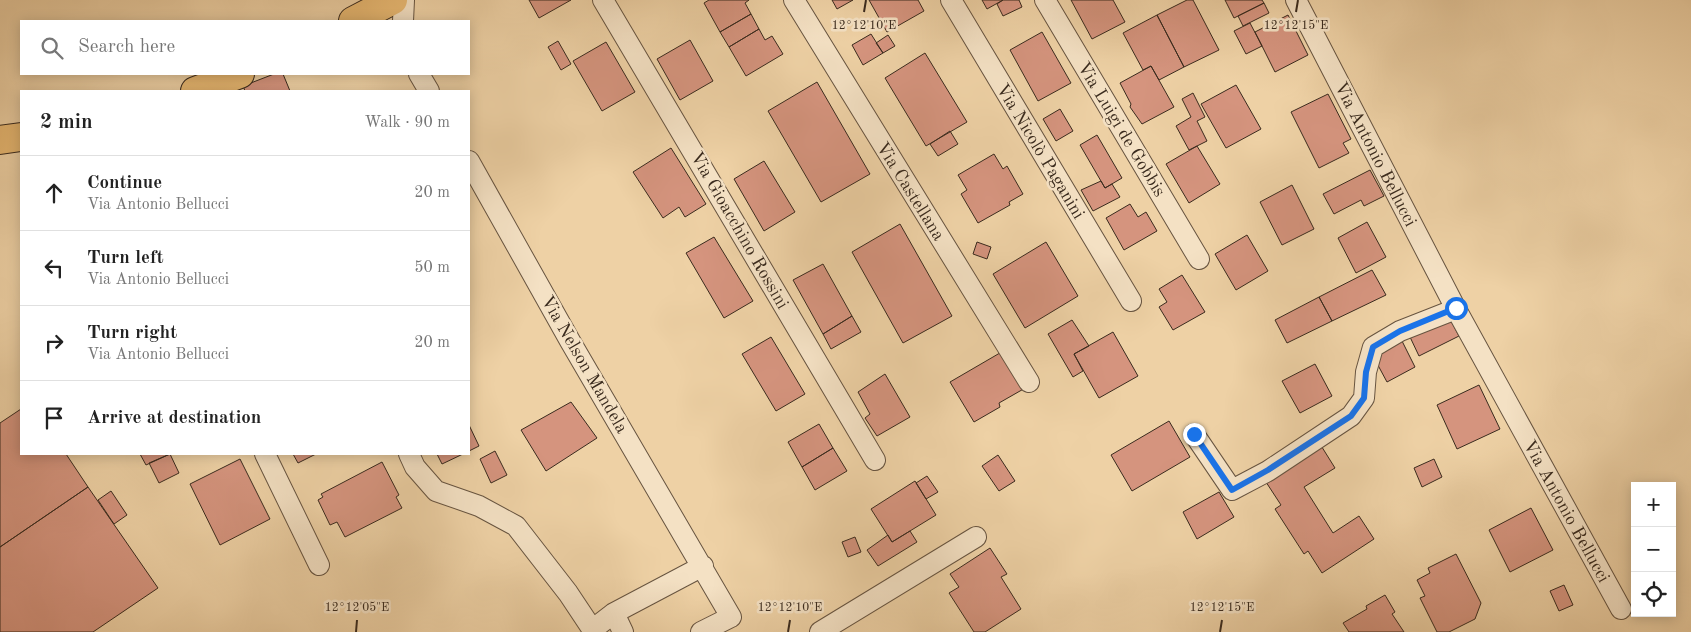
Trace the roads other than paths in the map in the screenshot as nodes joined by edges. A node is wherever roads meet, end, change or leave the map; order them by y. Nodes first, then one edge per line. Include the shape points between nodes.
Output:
1 (393, 0) edge
2 (404, 0) edge
3 (604, 0) edge
4 (794, 0) edge
5 (951, 0) edge
6 (1044, 0) edge
7 (1296, 0) edge
8 (363, 20) edge
9 (403, 20) edge
10 (420, 75) edge
11 (235, 81) edge
12 (199, 90) edge
13 (428, 90) edge
14 (20, 137) edge
15 (0, 140) edge
16 (470, 163) edge
17 (1199, 259) dead end
18 (1130, 302) dead end
19 (1456, 308) junction
20 (1029, 382) dead end
21 (1194, 434) dead end
22 (266, 455) edge
23 (409, 455) edge
24 (875, 460) dead end
25 (976, 537) dead end
26 (319, 565) dead end
27 (703, 566) junction
28 (1621, 609) dead end
29 (614, 614) junction
30 (593, 631) edge
31 (623, 632) edge
32 (701, 632) edge
33 (820, 632) edge

1 - 8 main road
2 - 9 street
3 - 24 street, Via Gioacchino Rossini
4 - 20 street, Via Castellana
5 - 18 street, Via Nicolò Paganini
6 - 17 street, Via Luigi de Gobbis
7 - 19 street, Via Antonio Bellucci
10 - 13 street
11 - 12 main road
14 - 15 main road
16 - 27 street, Via Nelson Mandela via 570,341
19 - 21 street via 1400,331 1373,347 1366,372 1364,398 1351,416 1232,490
19 - 28 street, Via Antonio Bellucci
22 - 26 street
23 - 30 street via 415,468 436,491 479,506 516,526
25 - 33 street
27 - 29 street
27 - 32 street, Via Nelson Mandela via 731,617
29 - 30 street
29 - 31 street

